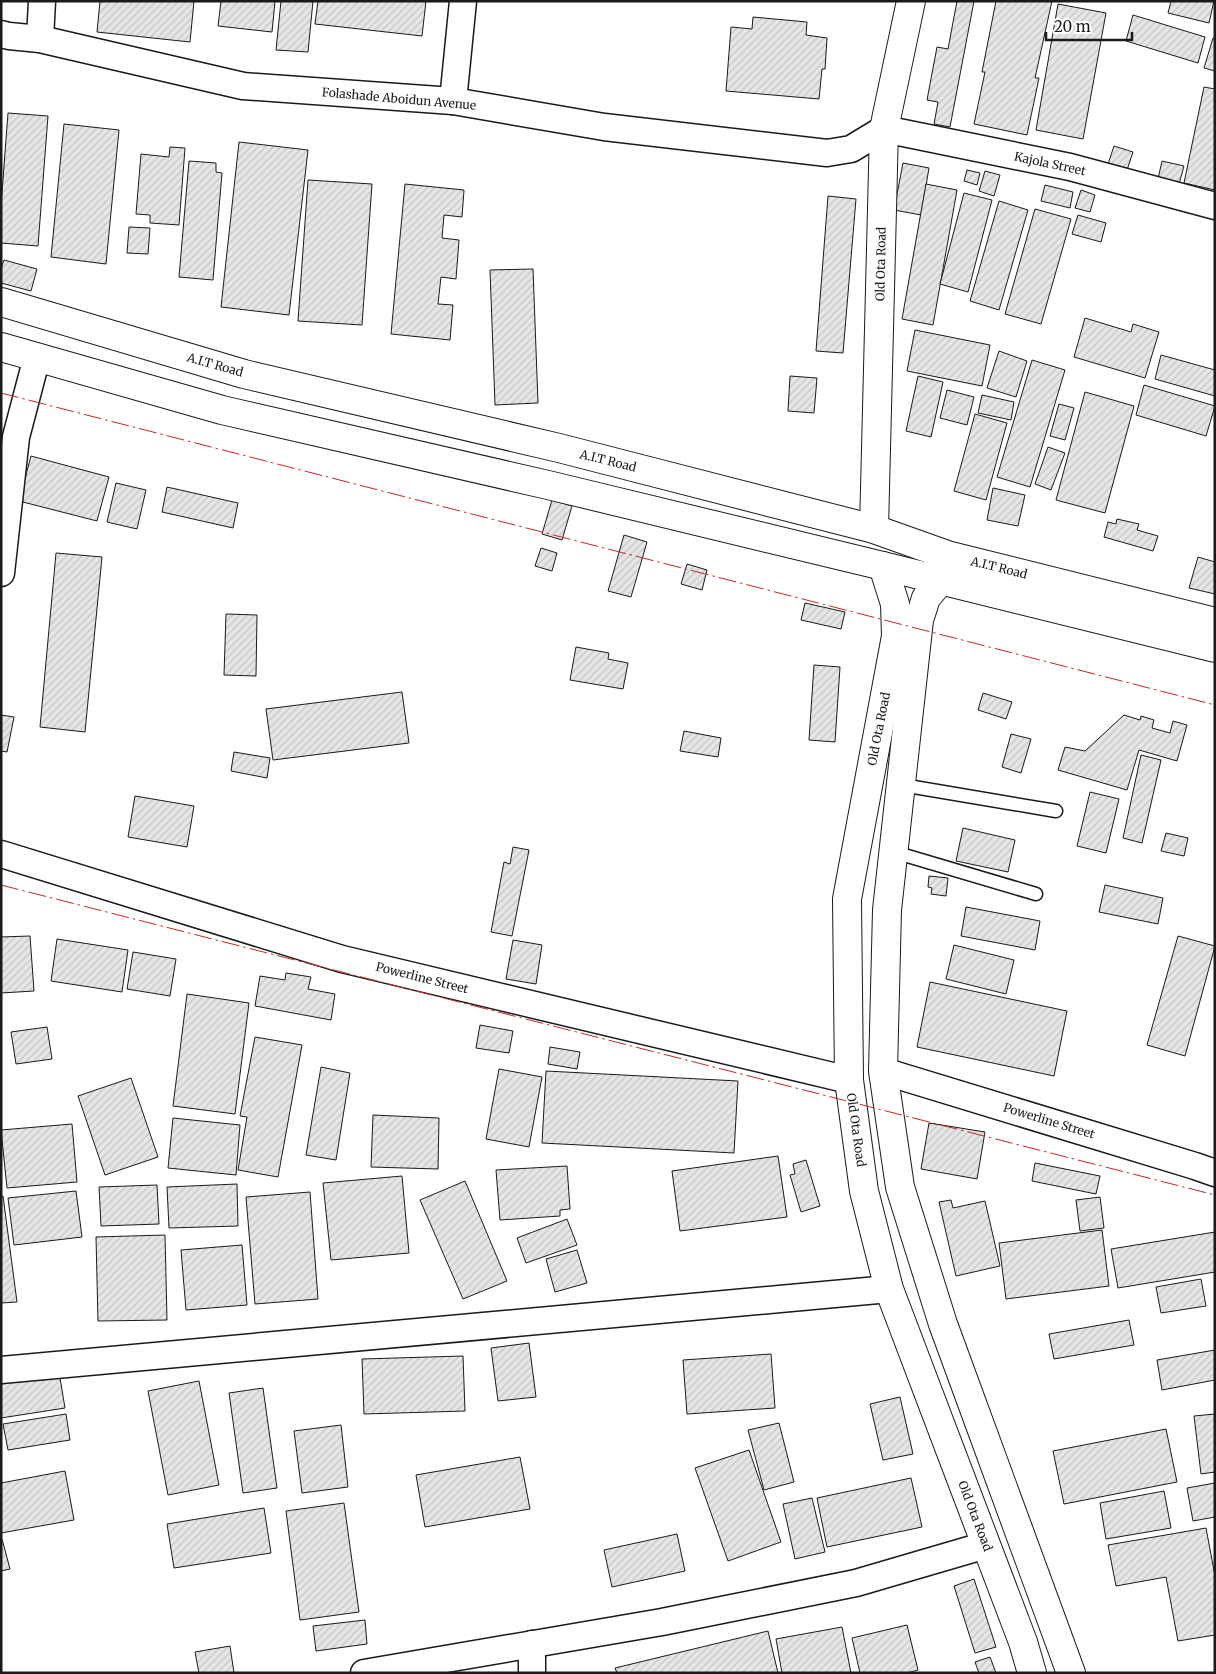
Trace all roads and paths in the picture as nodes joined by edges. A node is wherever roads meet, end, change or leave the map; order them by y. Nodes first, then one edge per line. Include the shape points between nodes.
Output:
1 (42, 1) edge
2 (463, 1) edge
3 (910, 1) edge
4 (1, 34) edge
5 (40, 39) junction
6 (454, 101) junction
7 (884, 130) junction
8 (1215, 206) edge
9 (1, 302) edge
10 (1, 347) edge
11 (37, 356) junction
12 (874, 529) junction
13 (882, 566) junction
14 (1, 573) edge
15 (941, 580) junction
16 (1215, 622) edge
17 (1215, 648) edge
18 (902, 785) junction
19 (1056, 811) dead end
20 (894, 852) junction
21 (1, 854) edge
22 (1036, 894) dead end
23 (882, 1071) junction
24 (849, 1080) junction
25 (1215, 1173) edge
26 (890, 1289) junction
27 (1, 1370) edge
28 (986, 1546) junction
29 (532, 1644) junction
30 (364, 1673) edge
31 (532, 1673) edge
32 (1032, 1673) edge
33 (1071, 1673) edge

1 - 5 street
2 - 6 street
3 - 7 street, Old Ota Road
4 - 5 street, Folashade Aboidun Avenue
5 - 6 street, Folashade Aboidun Avenue via 243,86
6 - 7 street, Folashade Aboidun Avenue via 604,127 827,153 852,149
7 - 8 street, Kajola Street via 1070,167
7 - 12 street, Old Ota Road
9 - 12 street, A.I.T Road via 244,374 559,448
10 - 11 street, A.I.T Road
11 - 13 street, A.I.T Road via 222,410
11 - 14 street via 16,437
12 - 16 street, A.I.T Road via 947,555
13 - 15 street, A.I.T Road
13 - 24 street, Old Ota Road via 895,604 896,636 847,899
15 - 17 street, A.I.T Road
15 - 18 street, Old Ota Road via 926,598 919,620
18 - 19 lane
18 - 20 street, Old Ota Road
20 - 22 lane
20 - 23 street, Old Ota Road via 887,910
21 - 24 street, Powerline Street via 342,959
23 - 25 street, Powerline Street
23 - 33 street, Old Ota Road via 900,1187 934,1297
24 - 26 street, Old Ota Road via 864,1190
26 - 27 street
26 - 28 street, Old Ota Road
28 - 29 street via 856,1583
28 - 32 street, Old Ota Road
29 - 30 street
29 - 31 street

